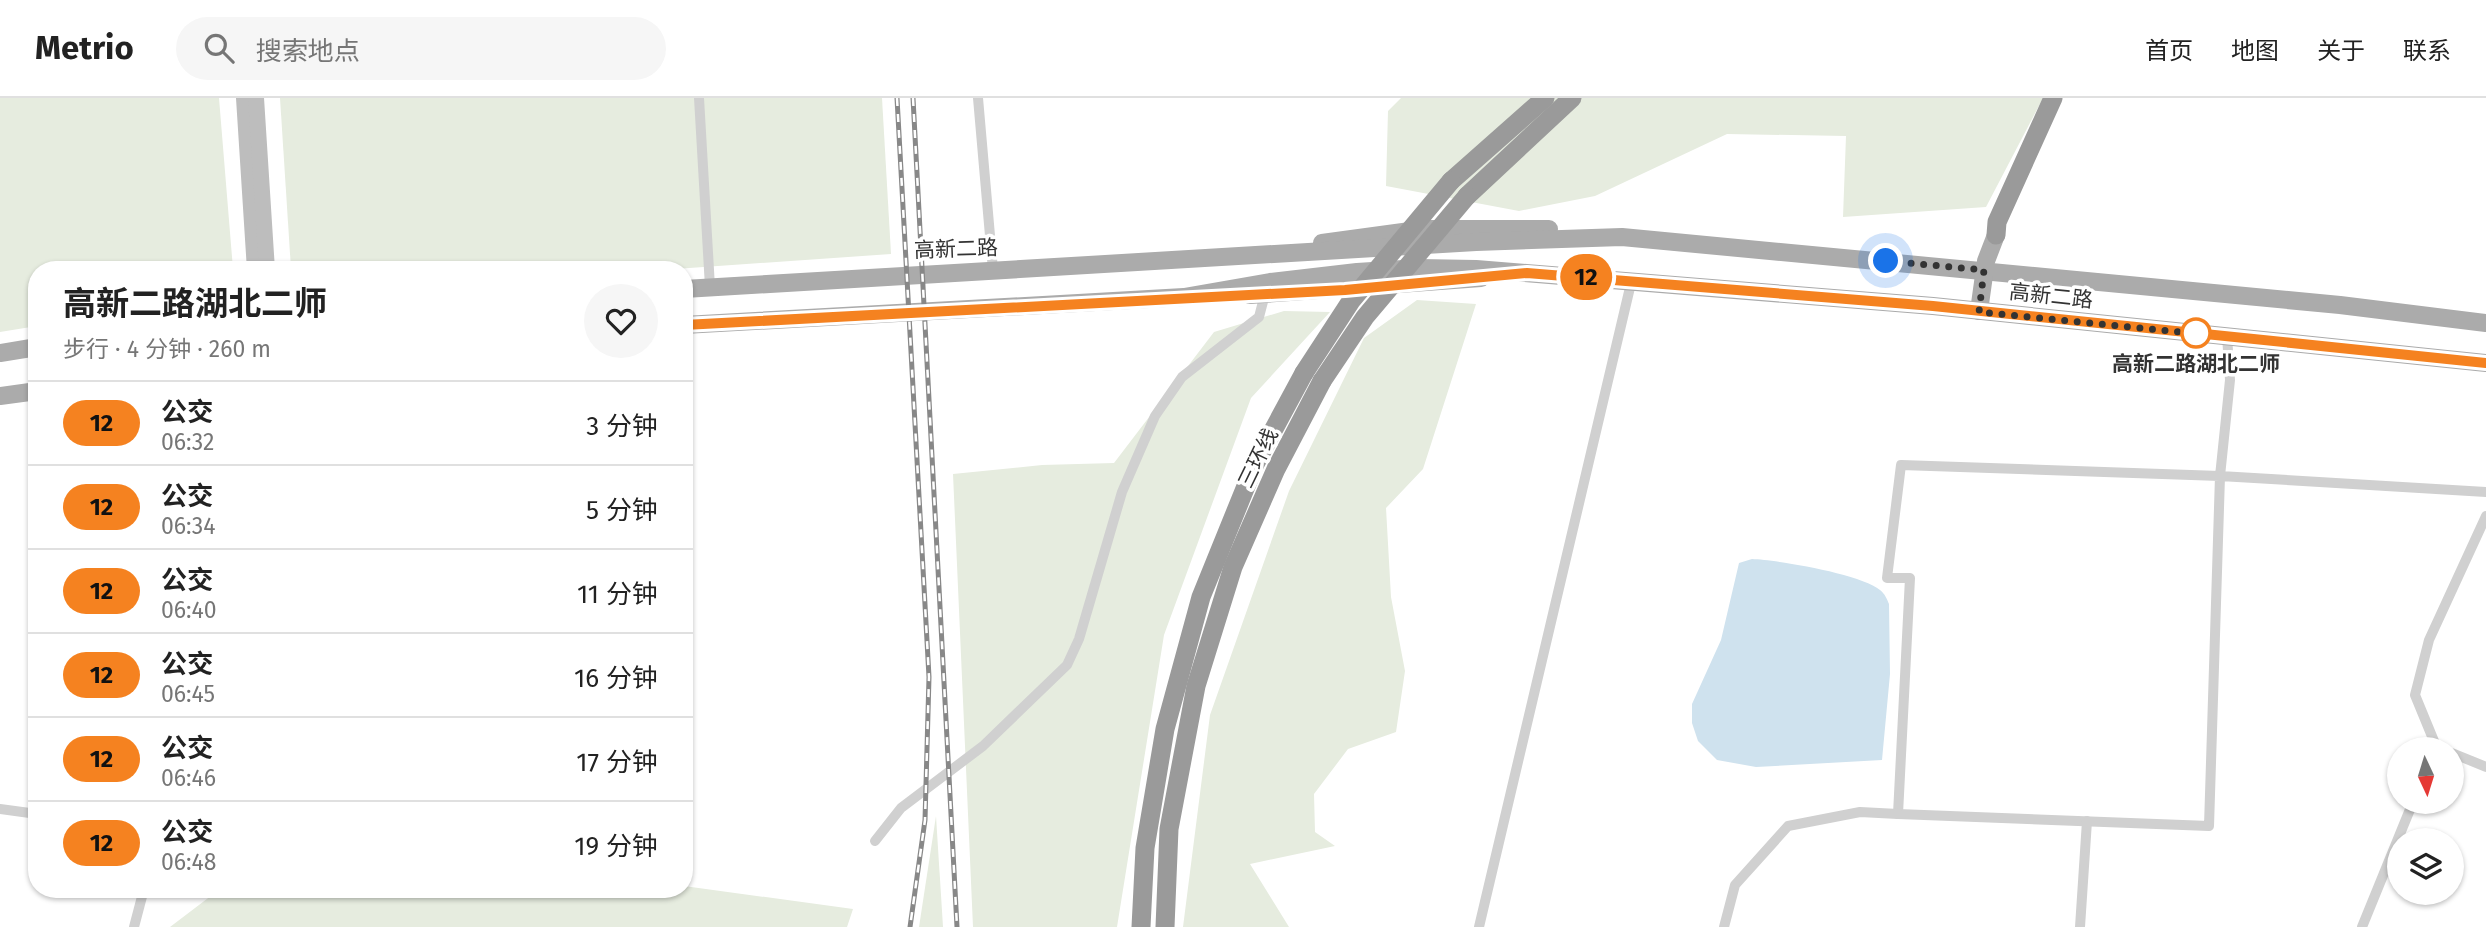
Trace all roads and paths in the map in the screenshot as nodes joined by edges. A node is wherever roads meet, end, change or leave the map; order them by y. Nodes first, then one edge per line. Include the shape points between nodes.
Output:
1 (244, 98) edge
2 (256, 98) edge
3 (699, 98) edge
4 (978, 98) edge
5 (1545, 98) edge
6 (1572, 98) edge
7 (2053, 98) edge
8 (2062, 98) edge
9 (1996, 235) junction
10 (254, 261) edge
11 (266, 261) edge
12 (993, 270) junction
13 (1984, 270) junction
14 (1527, 273) junction
15 (1632, 279) junction
16 (710, 287) junction
17 (693, 288) edge
18 (1265, 294) junction
19 (1184, 297) junction
20 (1979, 312) junction
21 (2486, 323) edge
22 (693, 324) edge
23 (2227, 336) junction
24 (28, 348) edge
25 (0, 353) edge
26 (2486, 363) edge
27 (28, 392) edge
28 (0, 396) edge
29 (2220, 476) junction
30 (2486, 492) edge
31 (2486, 516) edge
32 (2433, 737) edge
33 (2464, 757) edge
34 (2486, 767) edge
35 (0, 809) edge
36 (28, 813) edge
37 (1898, 814) junction
38 (2408, 814) edge
39 (2087, 821) junction
40 (875, 841) dead end
41 (142, 898) edge
42 (134, 927) edge
43 (1141, 927) edge
44 (1165, 927) edge
45 (1479, 927) edge
46 (1724, 927) edge
47 (2080, 927) edge
48 (2361, 927) edge

1 - 10 street
2 - 11 street
3 - 16 street
4 - 12 street
5 - 43 highway, 三环线, bridge via 1451,181 1351,301 1304,373 1255,464 1201,597 1165,729 1144,848
6 - 44 highway, 三环线, bridge via 1467,196 1366,317 1322,381 1276,469 1233,567 1196,687 1168,829
7 - 9 highway via 1997,222
8 - 9 street via 2005,225
9 - 13 main road
12 - 13 main road, 高新二路 via 1622,237
12 - 16 main road, 高新二路
13 - 20 main road
13 - 21 main road, 高新二路
14 - 15 main road, 高新二路
14 - 18 main road, 高新二路
14 - 19 main road, 高新二路 via 1394,270 1270,282
15 - 20 main road, 高新二路
15 - 45 street
16 - 17 main road, 高新二路
18 - 19 main road, 高新二路
18 - 40 street via 1259,317 1182,377 1155,416 1122,492 1067,666 983,747 901,808
19 - 22 main road, 高新二路
20 - 23 main road, 高新二路
23 - 26 main road, 高新二路
23 - 29 street via 2230,380
24 - 25 main road
27 - 28 main road
29 - 30 street
29 - 37 street via 1901,465 1887,578 1910,578
29 - 39 street via 2209,826
31 - 32 street via 2429,640 2415,695
33 - 34 street
35 - 36 street
37 - 39 street
37 - 46 street via 1860,812 1788,826 1735,885
38 - 48 street
39 - 47 street
41 - 42 street

